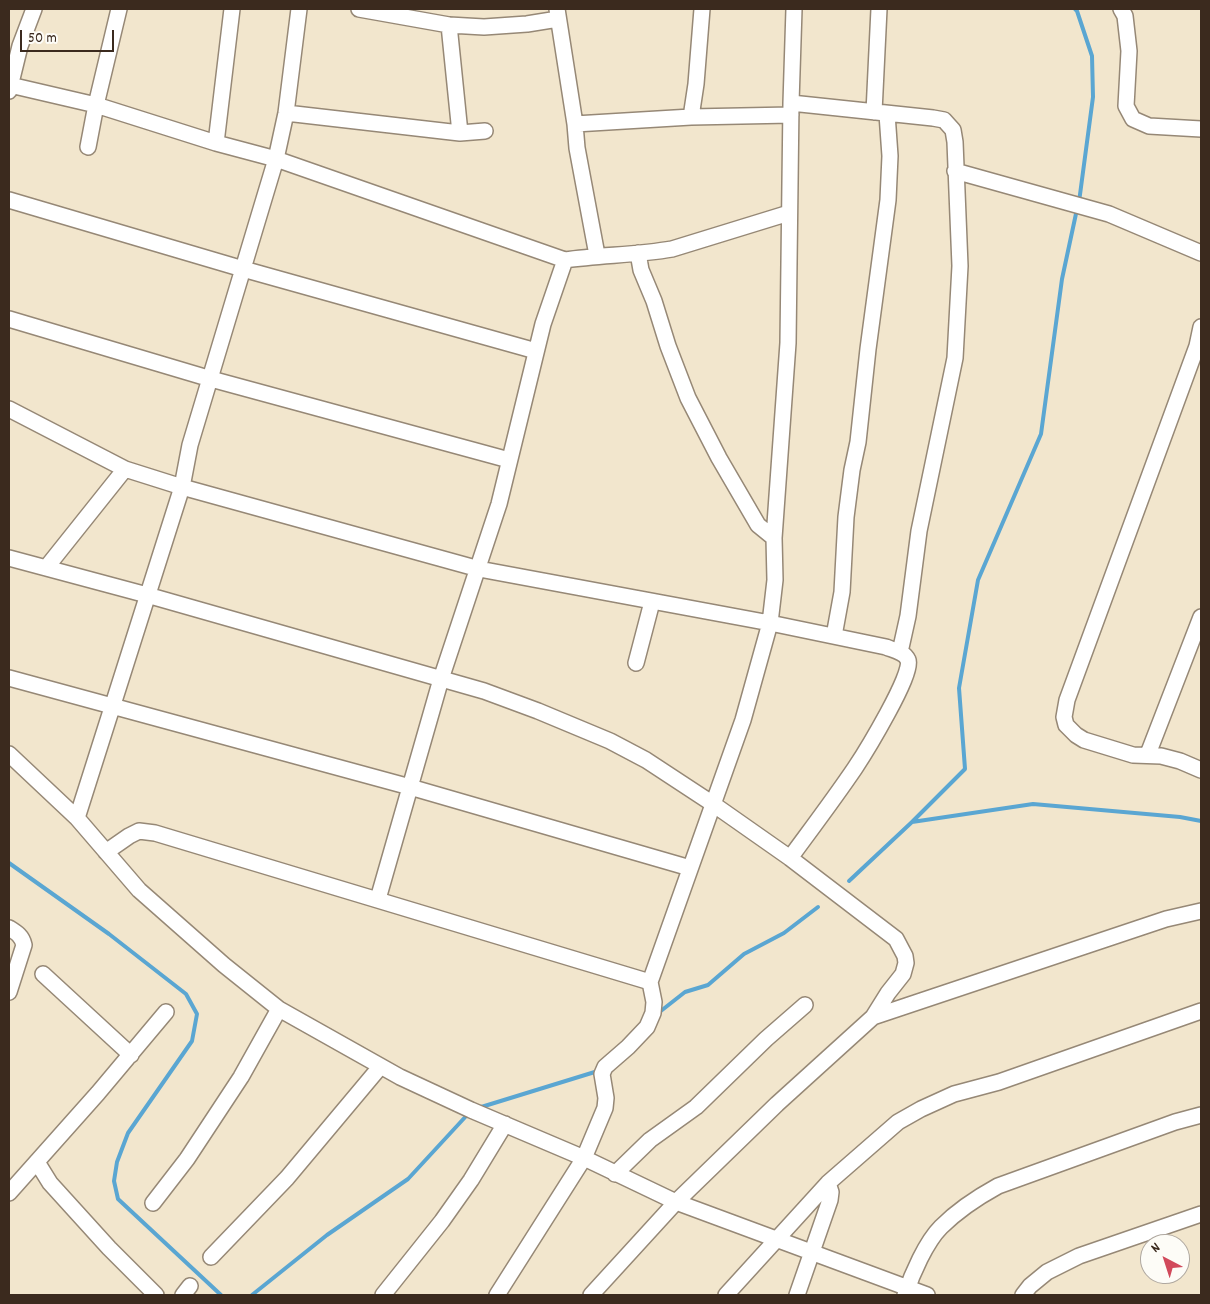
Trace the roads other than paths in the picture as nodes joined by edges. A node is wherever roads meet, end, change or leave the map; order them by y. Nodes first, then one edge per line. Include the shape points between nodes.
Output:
1 (34, 9) edge
2 (119, 9) edge
3 (232, 9) edge
4 (299, 9) edge
5 (702, 9) edge
6 (794, 9) edge
7 (879, 9) edge
8 (1122, 9) edge
9 (366, 10) edge
10 (558, 14) edge
11 (449, 25) junction
12 (9, 88) edge
13 (96, 105) junction
14 (791, 109) junction
15 (286, 113) junction
16 (881, 113) junction
17 (691, 117) junction
18 (576, 124) junction
19 (1201, 129) edge
20 (485, 131) dead end
21 (460, 133) junction
22 (216, 143) junction
23 (88, 147) dead end
24 (276, 159) junction
25 (956, 171) junction
26 (9, 200) edge
27 (789, 213) junction
28 (638, 253) junction
29 (1201, 253) edge
30 (598, 256) junction
31 (565, 260) junction
32 (243, 269) junction
33 (9, 319) edge
34 (1201, 327) edge
35 (536, 351) junction
36 (211, 379) junction
37 (9, 409) edge
38 (509, 460) junction
39 (125, 469) junction
40 (182, 487) junction
41 (774, 538) junction
42 (9, 558) edge
43 (46, 568) junction
44 (478, 569) junction
45 (147, 595) junction
46 (652, 602) junction
47 (1201, 617) edge
48 (770, 623) junction
49 (834, 636) junction
50 (1196, 650) edge
51 (900, 652) junction
52 (636, 663) dead end
53 (9, 678) edge
54 (441, 679) junction
55 (113, 706) junction
56 (9, 754) edge
57 (1148, 754) junction
58 (1201, 770) edge
59 (410, 787) junction
60 (712, 804) junction
61 (77, 818) junction
62 (106, 852) junction
63 (790, 858) junction
64 (690, 868) junction
65 (378, 899) junction
66 (1201, 911) edge
67 (9, 928) edge
68 (43, 974) dead end
69 (650, 982) junction
70 (9, 992) edge
71 (805, 1005) dead end
72 (279, 1009) junction
73 (1201, 1011) edge
74 (166, 1012) dead end
75 (873, 1017) junction
76 (131, 1054) junction
77 (380, 1067) junction
78 (1201, 1114) edge
79 (505, 1124) junction
80 (584, 1158) junction
81 (37, 1162) junction
82 (616, 1174) junction
83 (828, 1183) junction
84 (9, 1193) edge
85 (676, 1202) junction
86 (154, 1203) dead end
87 (1201, 1214) edge
88 (777, 1239) junction
89 (812, 1252) junction
90 (211, 1257) dead end
91 (907, 1291) edge
92 (156, 1295) edge
93 (383, 1295) edge
94 (497, 1295) edge
95 (591, 1295) edge
96 (726, 1295) edge
97 (797, 1295) edge
98 (927, 1295) edge
99 (1023, 1295) edge

1 - 12 street
2 - 13 street
3 - 22 street
4 - 15 street
5 - 17 street
6 - 14 street
7 - 16 street
8 - 19 street via 1129,51 1126,106 1133,119 1149,126
9 - 11 street
10 - 11 street via 527,24
10 - 18 street
11 - 21 street
12 - 13 street
13 - 22 street
13 - 23 street
14 - 16 street
14 - 17 street
14 - 27 street
15 - 21 street
15 - 24 street
16 - 25 street via 944,120 953,130
16 - 49 street via 890,156 888,200 846,517 842,592
17 - 18 street
18 - 30 street via 576,148
20 - 21 street
22 - 24 street
24 - 31 street
24 - 32 street
25 - 29 street via 1109,214
25 - 51 street via 960,266 955,358 919,531
26 - 32 street
27 - 28 street via 689,245
27 - 41 street via 788,343
28 - 30 street
28 - 41 street via 688,398 758,525
30 - 31 street
31 - 35 street
32 - 35 street
32 - 36 street
33 - 36 street
34 - 57 street via 1197,346 1067,700 1064,717 1066,724 1084,740 1133,755
35 - 38 street
36 - 38 street
36 - 40 street via 190,445
37 - 39 street
38 - 44 street
39 - 40 street
39 - 43 street
40 - 44 street
40 - 45 street
41 - 48 street via 775,580
42 - 43 street
43 - 45 street
44 - 46 street
44 - 54 street
45 - 54 street
45 - 55 street
46 - 48 street
46 - 52 street
47 - 50 street
48 - 49 street
48 - 60 street via 743,720
49 - 51 street
50 - 57 street
51 - 63 street via 908,658 909,664 896,697 855,768
53 - 55 street
54 - 59 street
54 - 60 street via 484,691 610,741 646,760
55 - 59 street
55 - 61 street
56 - 61 street
57 - 58 street via 1180,761
59 - 64 street
59 - 65 street
60 - 63 street
60 - 64 street
61 - 62 street
62 - 65 street via 139,831 155,833
62 - 72 street via 146,897
63 - 75 street via 885,929 901,947 906,963 903,974
64 - 69 street
65 - 69 street
66 - 75 street via 1166,919
67 - 70 street via 23,939 24,945
68 - 76 street
69 - 80 street via 653,1013 647,1027 605,1066 602,1074 606,1108
71 - 82 street via 696,1107 650,1140
72 - 77 street
72 - 86 street via 241,1077
73 - 83 street via 999,1082 954,1094 921,1109 898,1122
74 - 76 street
75 - 85 street
76 - 81 street
77 - 79 street
77 - 90 street via 287,1178
78 - 91 street via 998,1186 977,1198 940,1228
79 - 80 street
79 - 93 street via 442,1221
80 - 82 street
80 - 94 street
81 - 84 street
81 - 92 street via 50,1182 109,1248
82 - 85 street
83 - 88 street
83 - 89 street via 830,1200
85 - 88 street
85 - 95 street
87 - 99 street via 1078,1256 1047,1272
88 - 89 street
88 - 96 street
89 - 91 street
89 - 97 street
91 - 98 street

